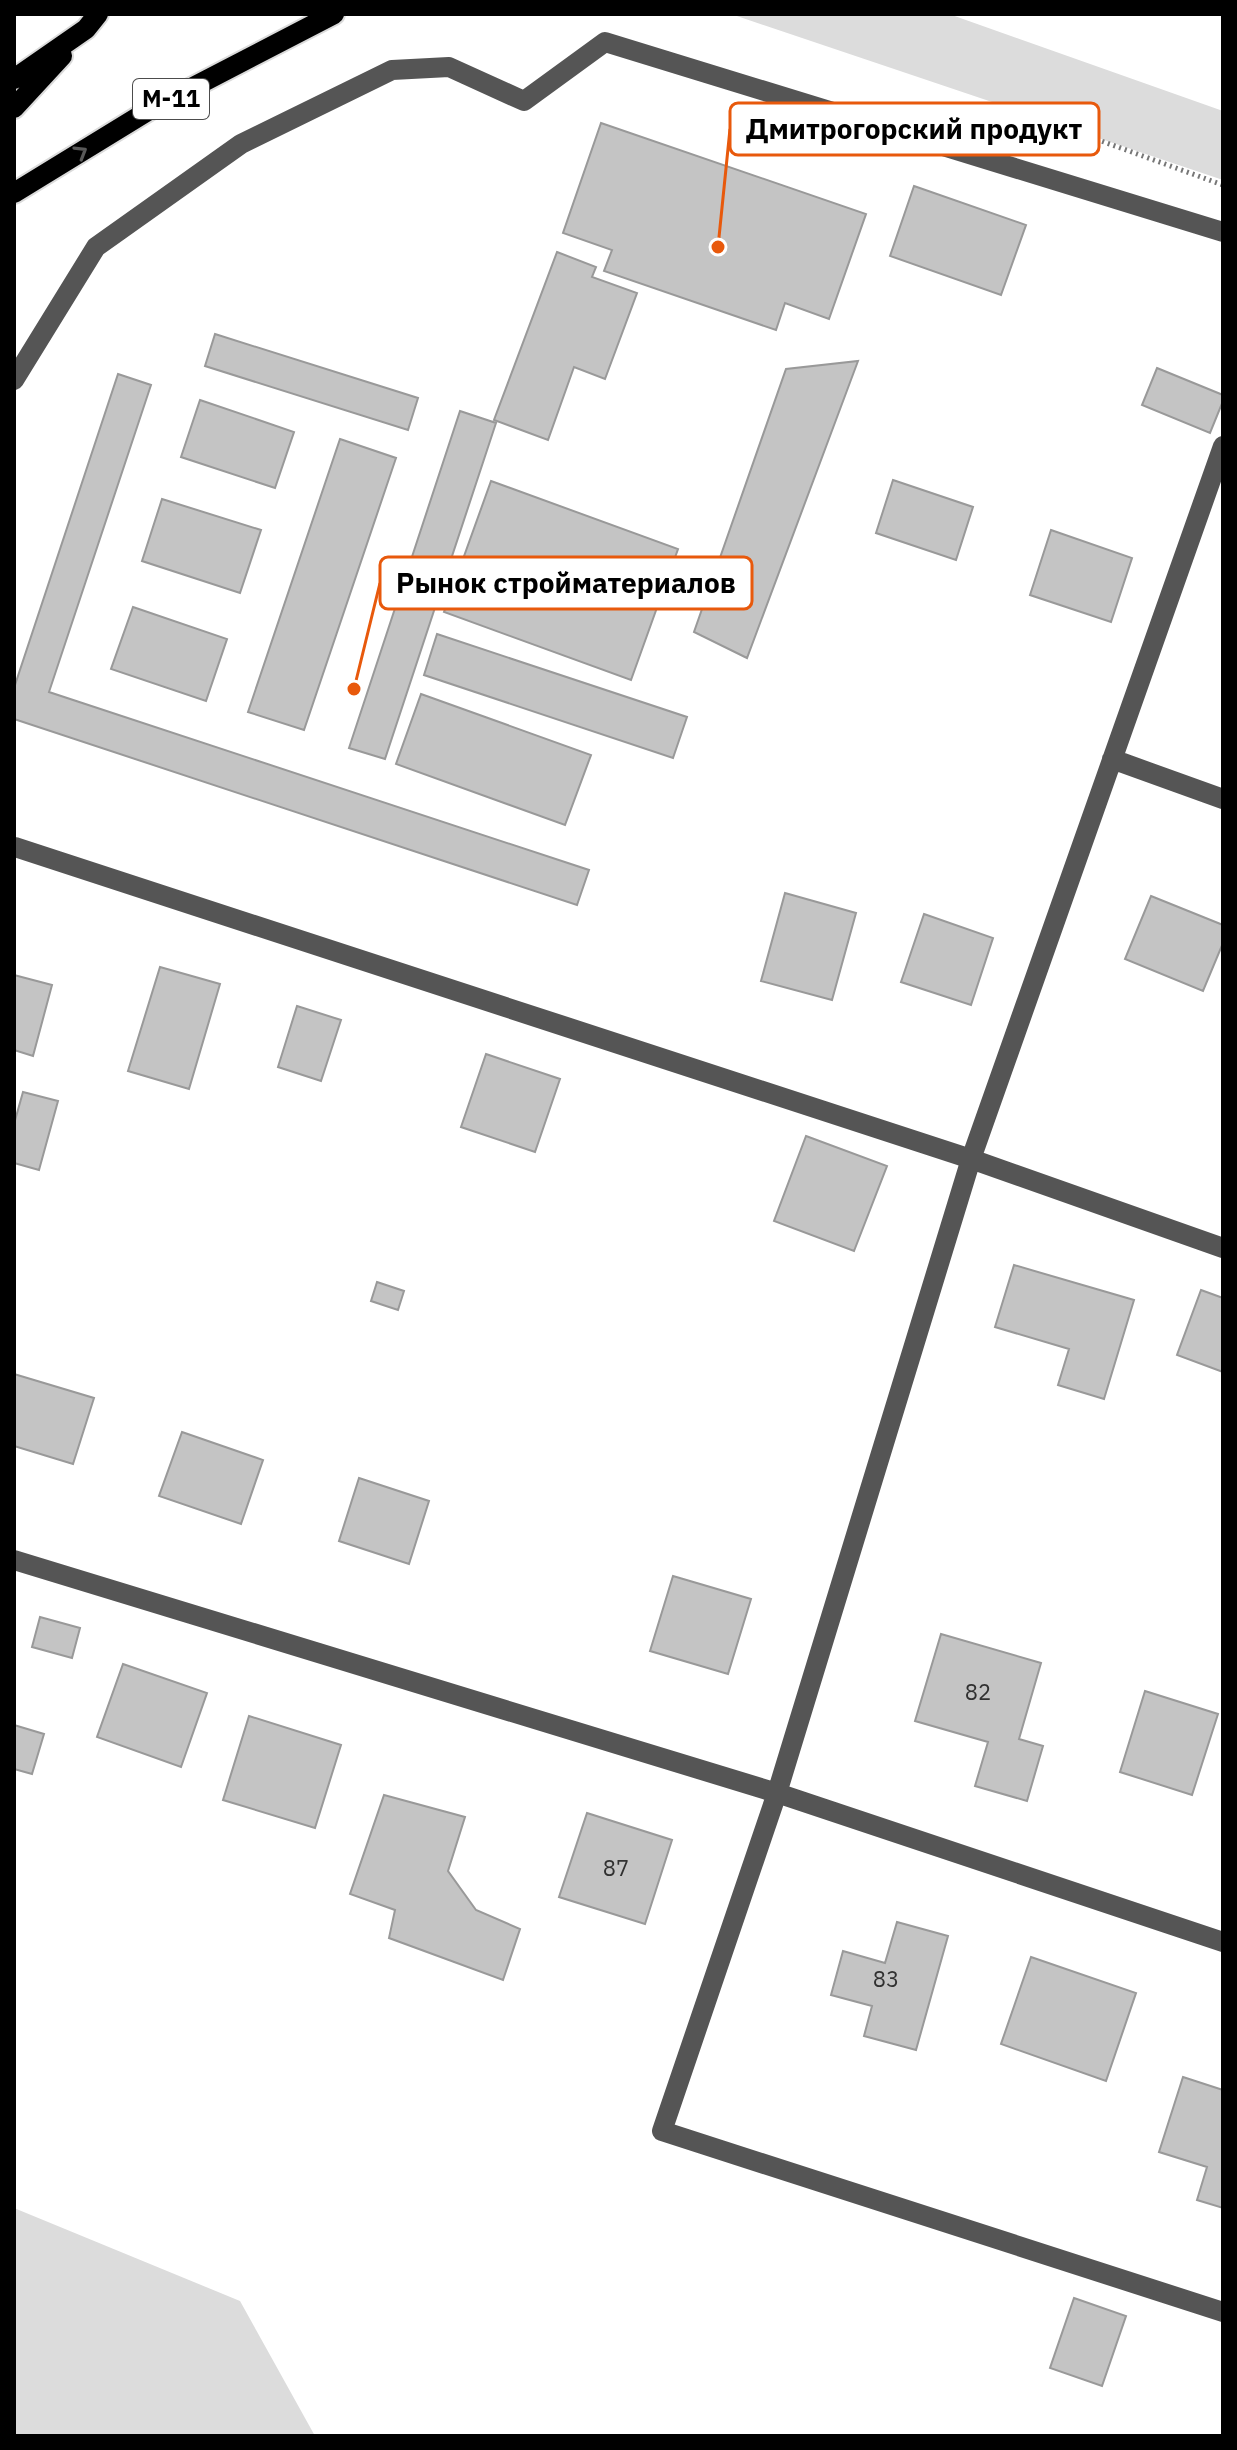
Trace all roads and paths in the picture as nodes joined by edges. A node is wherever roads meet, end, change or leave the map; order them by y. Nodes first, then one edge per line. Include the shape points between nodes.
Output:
1 (334, 14) edge
2 (92, 22) edge
3 (14, 79) edge
4 (14, 108) edge
5 (1057, 125) dead end
6 (1223, 185) edge
7 (14, 193) edge
8 (1223, 232) edge
9 (14, 380) edge
10 (1223, 446) edge
11 (1112, 759) junction
12 (1223, 799) edge
13 (15, 847) edge
14 (971, 1159) junction
15 (1223, 1248) edge
16 (14, 1560) edge
17 (777, 1793) junction
18 (1223, 1942) edge
19 (1223, 2312) edge

7 -> 1 main road, М-11 via 151,109
2 - 3 main road
2 - 4 main road
5 - 6 path
8 - 9 street via 605,42 524,101 449,67 392,70 241,144 96,247
10 - 11 street
11 - 12 street
11 - 14 street
13 - 14 street
14 - 15 street
14 - 17 street
16 - 17 street
17 - 18 street
17 - 19 street via 662,2131

